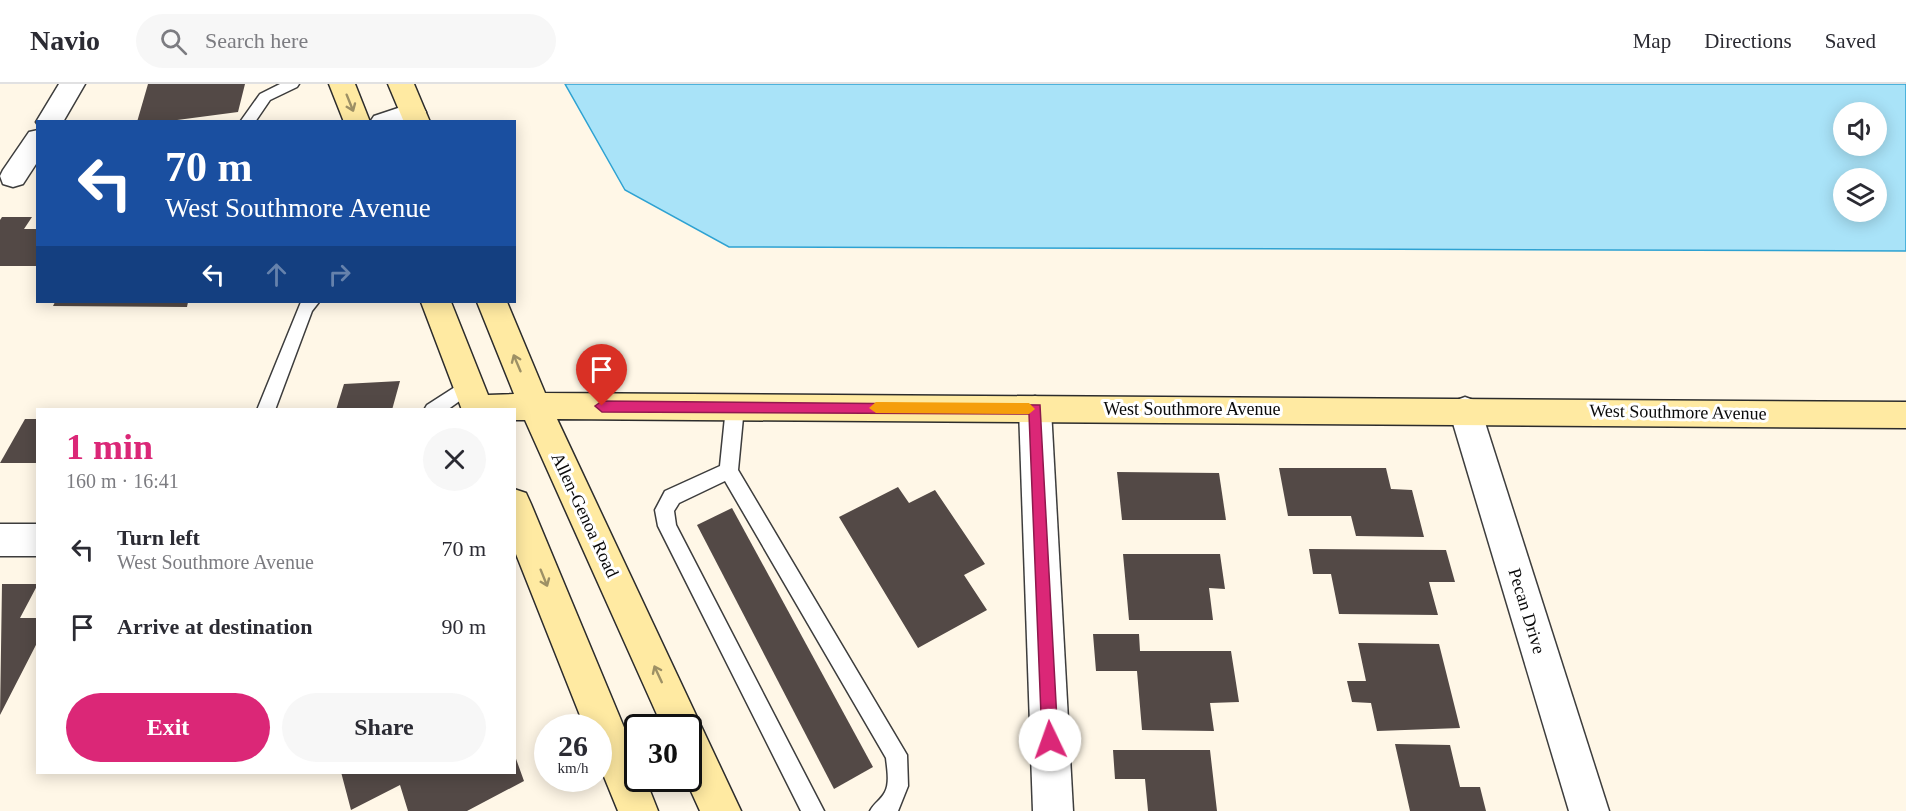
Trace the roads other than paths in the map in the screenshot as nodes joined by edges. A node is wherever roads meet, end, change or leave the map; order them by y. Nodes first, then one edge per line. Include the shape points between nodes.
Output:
1 (72, 84) edge
2 (292, 84) edge
3 (342, 84) edge
4 (401, 84) edge
5 (415, 117) edge
6 (49, 120) edge
7 (248, 120) edge
8 (356, 120) edge
9 (396, 120) edge
10 (36, 143) edge
11 (17, 177) edge
12 (310, 303) edge
13 (436, 303) edge
14 (492, 303) edge
15 (475, 401) edge
16 (535, 406) junction
17 (735, 407) junction
18 (267, 408) edge
19 (442, 408) edge
20 (1035, 409) junction
21 (1465, 410) junction
22 (1905, 416) edge
23 (729, 471) junction
24 (516, 514) edge
25 (0, 540) edge
26 (36, 540) edge
27 (522, 543) edge
28 (676, 714) edge
29 (702, 771) edge
30 (638, 811) edge
31 (721, 811) edge
32 (813, 811) edge
33 (881, 811) edge
34 (1053, 811) edge
35 (1589, 811) edge

1 - 6 street
2 - 7 lane via 265,97
3 -> 8 main road
4 - 5 main road
5 - 9 street
10 - 11 street
12 - 18 lane
13 - 15 main road
16 -> 14 main road, Allen-Genoa Road
15 - 16 main road, West Southmore Avenue
15 - 19 lane
16 - 17 main road, West Southmore Avenue
28 -> 16 main road, Allen-Genoa Road
17 - 20 main road, West Southmore Avenue
17 - 23 lane
20 - 21 main road, West Southmore Avenue
20 - 34 street
21 - 22 main road, West Southmore Avenue
21 - 35 street, Pecan Drive
23 - 32 lane via 672,497 664,510 667,526
23 - 33 lane via 896,755 900,781 888,807
24 - 27 main road
25 - 26 street
27 -> 30 main road
29 - 31 main road

